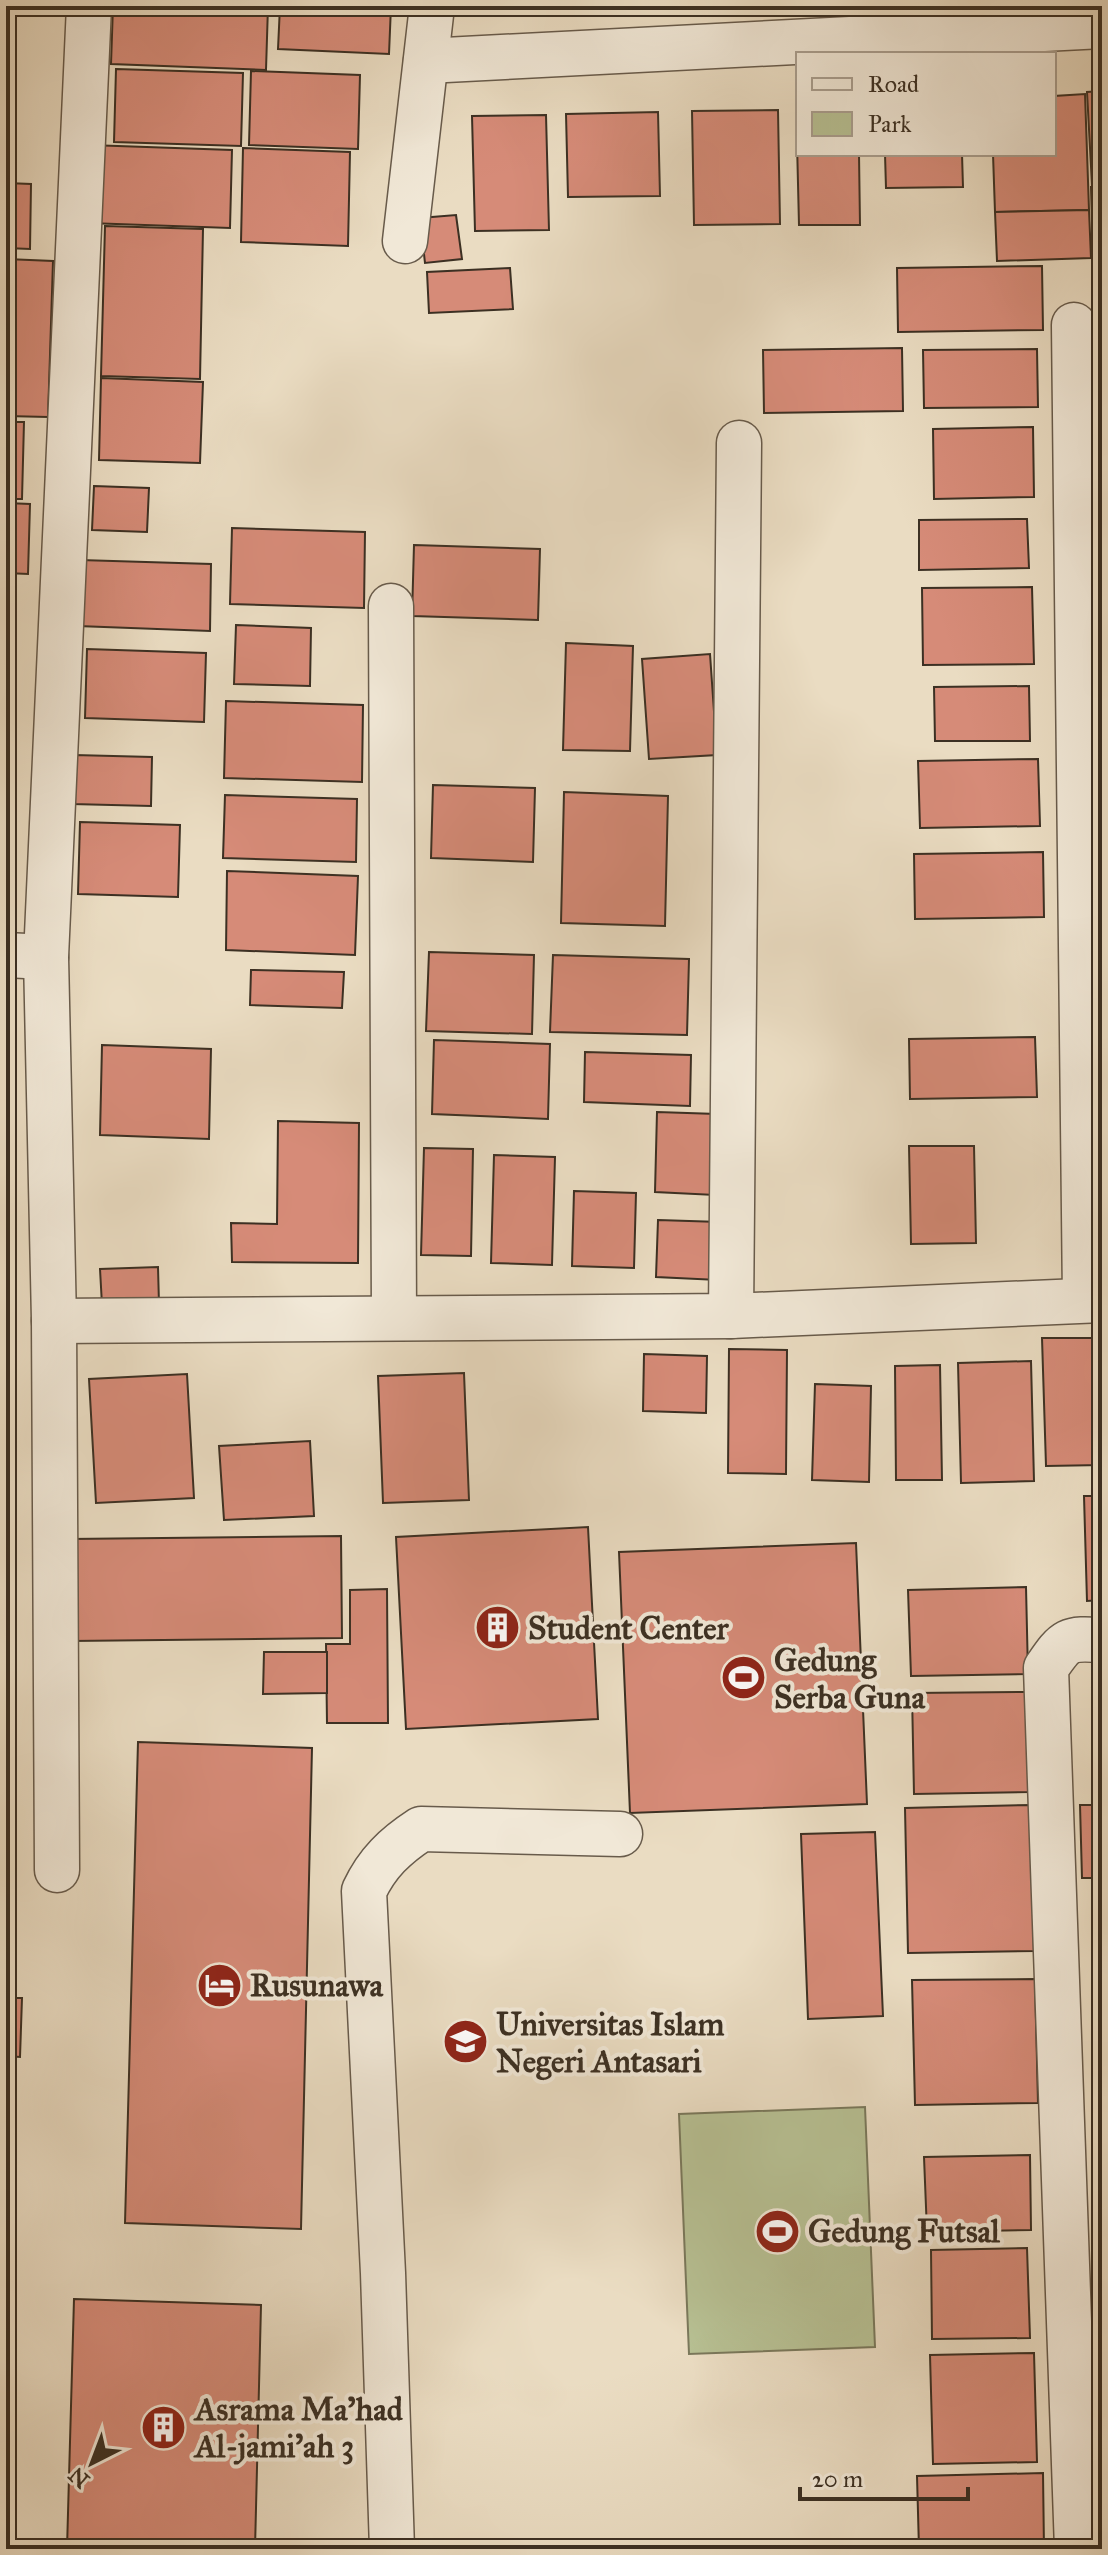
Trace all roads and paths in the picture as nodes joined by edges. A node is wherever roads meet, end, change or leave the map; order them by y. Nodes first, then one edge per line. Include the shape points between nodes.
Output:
1 (89, 6) edge
2 (432, 6) edge
3 (1102, 26) edge
4 (426, 61) junction
5 (405, 241) dead end
6 (1074, 325) dead end
7 (739, 443) dead end
8 (391, 606) dead end
9 (26, 956) edge
10 (1094, 1300) edge
11 (731, 1316) junction
12 (394, 1318) junction
13 (54, 1321) junction
14 (1102, 1640) edge
15 (620, 1834) dead end
16 (57, 1870) dead end
17 (392, 2549) edge
18 (1077, 2549) edge

1 - 9 street
2 - 4 street
3 - 4 street
4 - 5 street
6 - 10 street
7 - 11 street
8 - 12 street
9 - 13 street
10 - 11 street
11 - 12 street
12 - 13 street
13 - 16 street
14 - 18 street via 1063,1644 1046,1668
15 - 17 street via 421,1829 373,1871 364,1891

